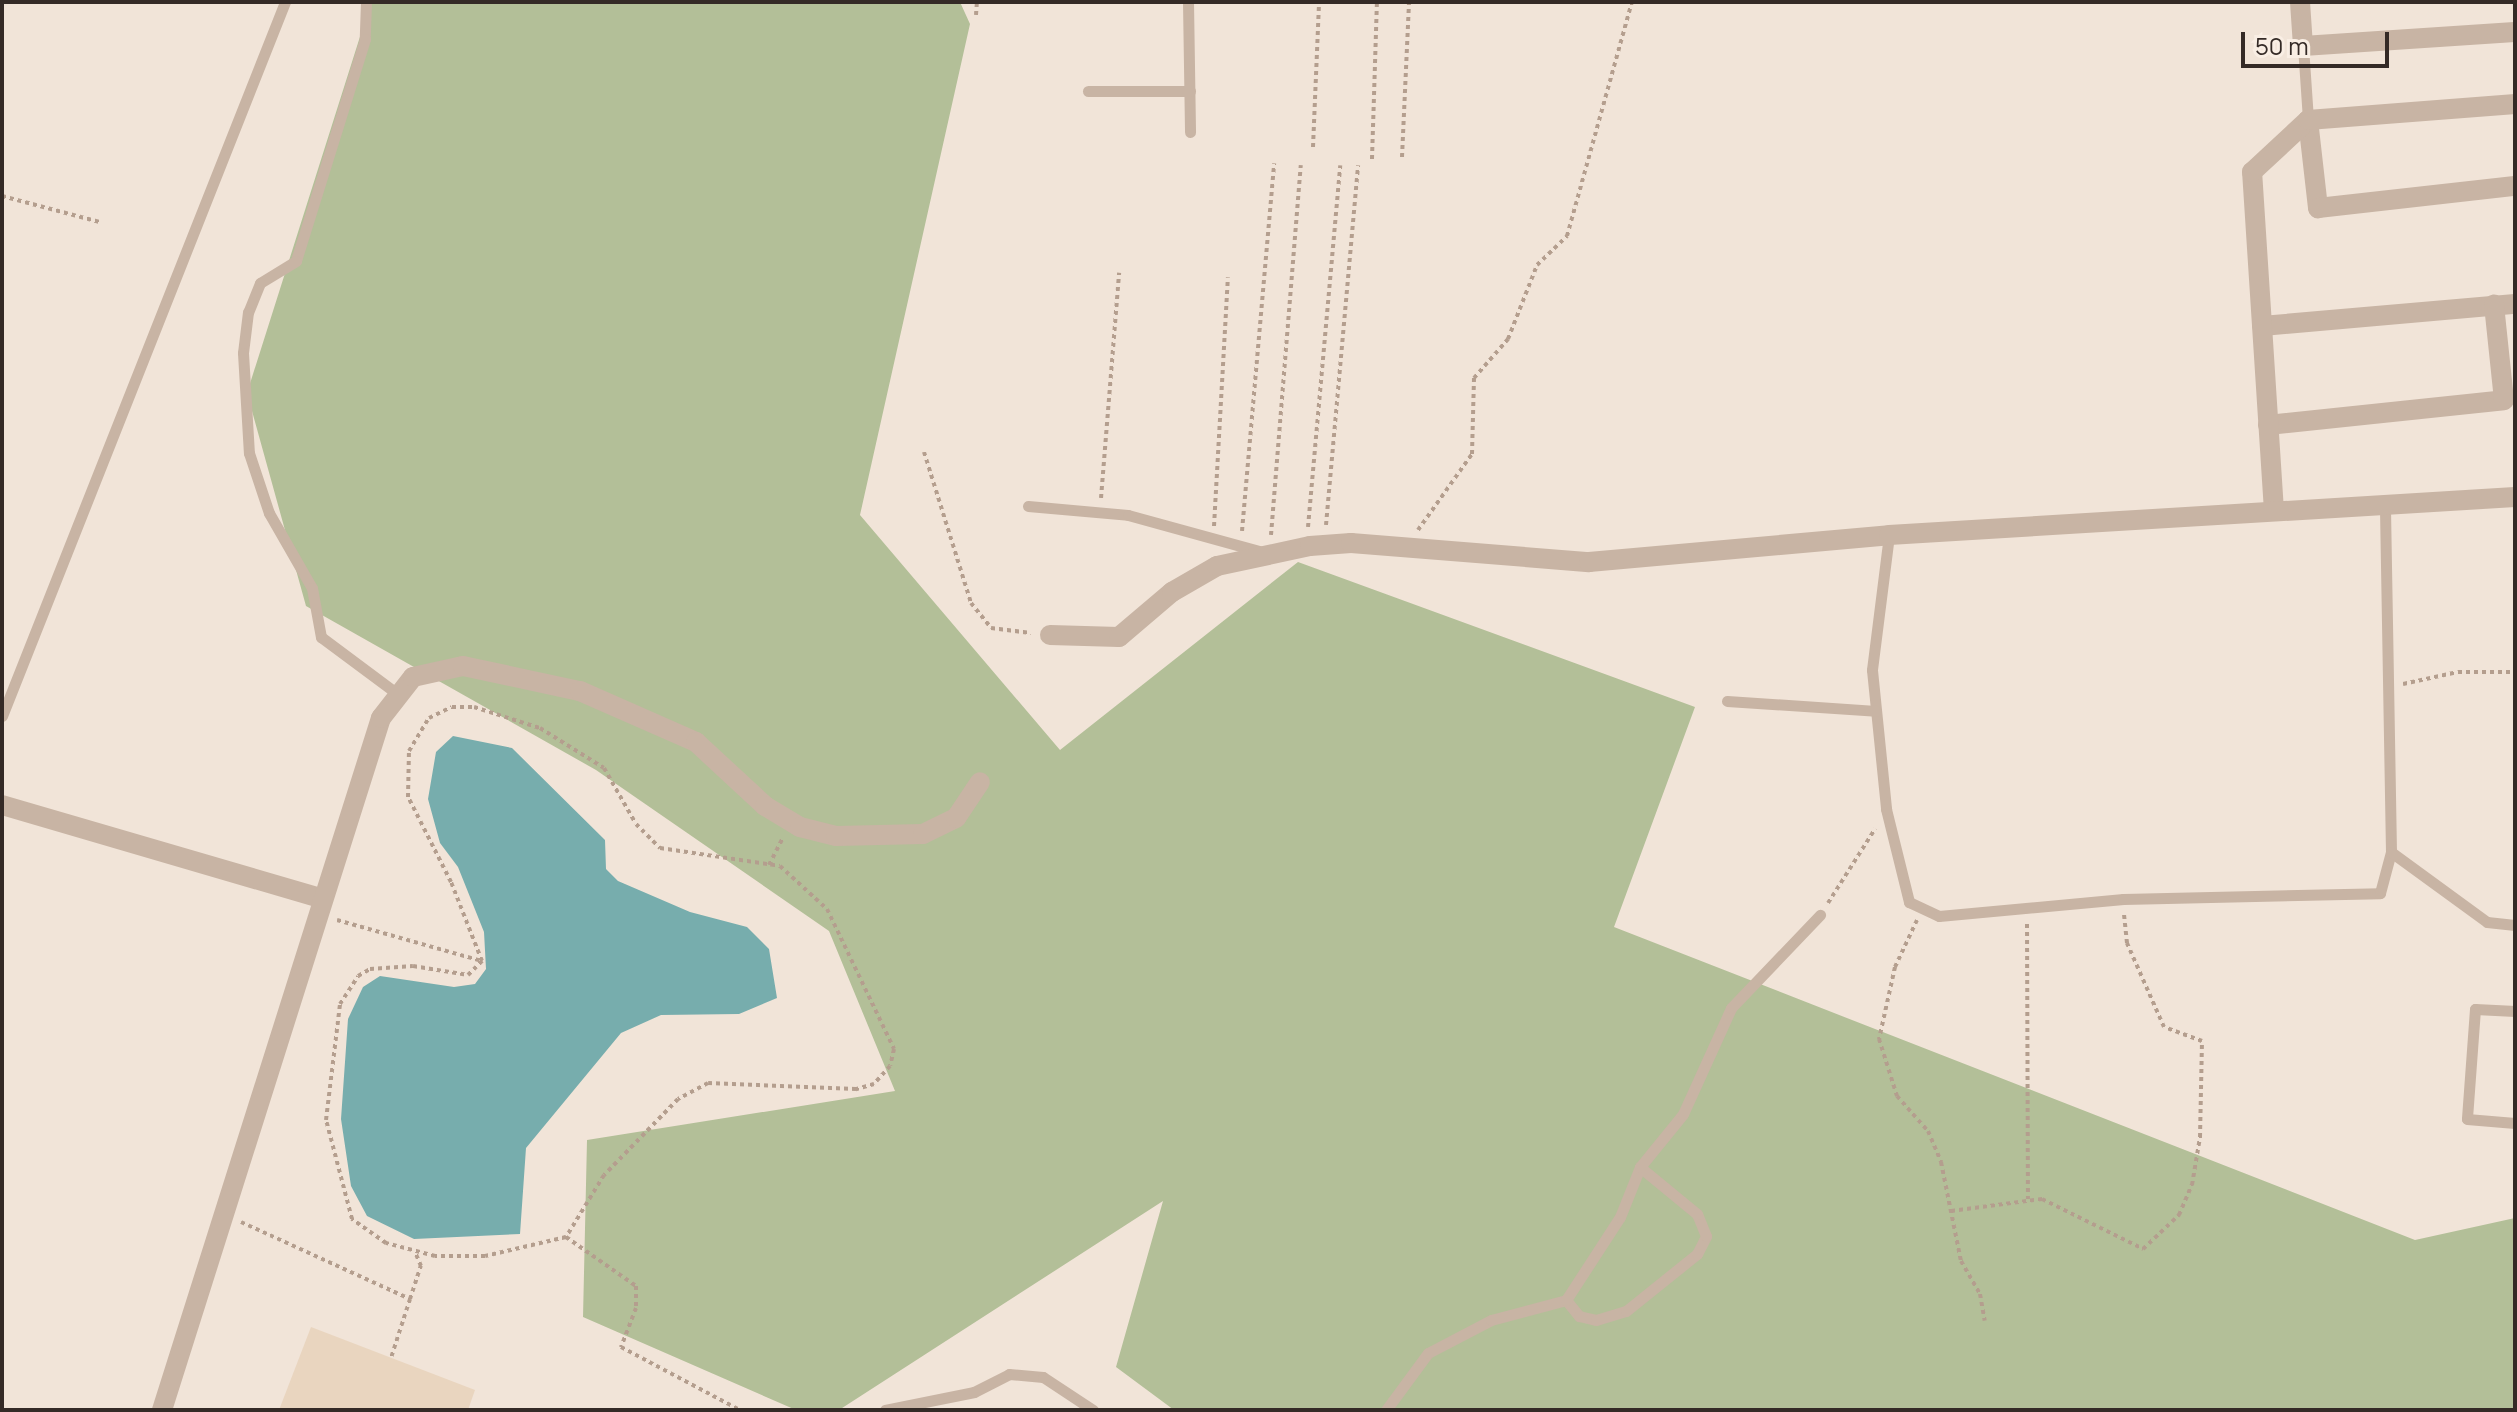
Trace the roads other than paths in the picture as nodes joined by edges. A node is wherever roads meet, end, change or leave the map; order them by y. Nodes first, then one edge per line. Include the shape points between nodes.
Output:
1 (285, 2) edge
2 (366, 2) edge
3 (1188, 2) edge
4 (2300, 2) edge
5 (2515, 32) edge
6 (2303, 46) junction
7 (1088, 91) dead end
8 (1190, 91) junction
9 (2515, 104) edge
10 (2308, 120) junction
11 (1190, 132) dead end
12 (2515, 186) edge
13 (2515, 304) edge
14 (2494, 305) junction
15 (2262, 326) junction
16 (2268, 425) junction
17 (2515, 497) edge
18 (2385, 505) junction
19 (1028, 506) dead end
20 (2274, 511) junction
21 (1889, 535) junction
22 (1274, 552) junction
23 (1050, 635) road end
24 (396, 693) junction
25 (1727, 701) dead end
26 (1876, 711) junction
27 (2, 716) edge
28 (980, 782) dead end
29 (2, 805) edge
30 (2391, 852) junction
31 (318, 906) junction
32 (1820, 915) road end
33 (2515, 925) edge
34 (2515, 1011) edge
35 (2515, 1123) edge
36 (1640, 1167) junction
37 (1566, 1300) junction
38 (162, 1410) edge
39 (885, 1410) edge
40 (1093, 1410) edge
41 (1386, 1410) edge

1 - 27 lane
2 - 24 lane via 365,39 296,261 260,283 243,353 249,453 269,513 312,588 321,637
3 - 8 lane
4 - 6 street
5 - 6 street
6 - 10 lane
7 - 8 lane
8 - 11 lane
9 - 10 street
10 - 12 street via 2318,208
10 - 15 street via 2252,172
13 - 14 street
14 - 15 street
14 - 16 street via 2504,400
15 - 16 street
16 - 20 street
17 - 18 street
18 - 20 street
18 - 30 lane
19 - 22 lane via 1100,512
20 - 21 street
21 - 22 street via 1589,562 1405,547 1320,545
21 - 26 lane via 1872,670
22 - 23 street via 1206,573 1119,637
24 - 28 street via 413,677 463,666 580,691 696,742 791,822 836,836 923,834 956,818
24 - 31 street via 381,718
25 - 26 lane
26 - 30 lane via 1886,809 1909,902 1939,916 2123,899 2380,893
29 - 31 street
30 - 33 lane via 2487,922
31 - 38 street
32 - 36 lane via 1731,1008 1683,1114
34 - 35 lane via 2475,1009 2467,1119
36 - 37 lane via 1620,1217
36 - 37 lane via 1697,1214 1706,1236 1697,1254 1626,1311 1596,1320 1579,1316
37 - 41 lane via 1491,1320 1428,1353
39 - 40 lane via 974,1392 1009,1374 1043,1377

